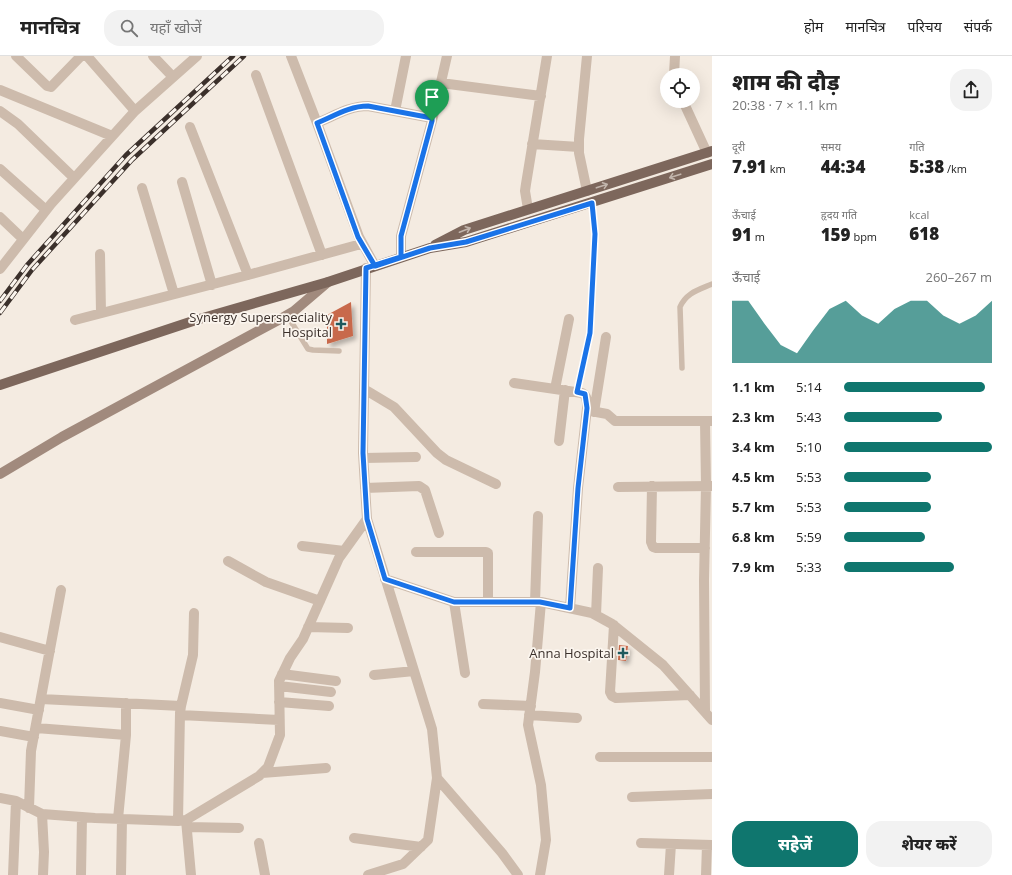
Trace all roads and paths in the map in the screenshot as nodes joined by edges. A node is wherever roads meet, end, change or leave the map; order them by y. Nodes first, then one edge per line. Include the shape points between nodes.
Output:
1 (16, 56) edge
2 (81, 56) edge
3 (86, 56) edge
4 (153, 56) edge
5 (197, 56) edge
6 (291, 56) edge
7 (406, 56) edge
8 (447, 56) edge
9 (547, 56) edge
10 (587, 56) edge
11 (675, 56) edge
12 (674, 68) edge
13 (256, 75) dead end
14 (173, 77) junction
15 (441, 83) junction
16 (0, 90) edge
17 (541, 96) junction
18 (687, 108) edge
19 (0, 110) edge
20 (135, 111) junction
21 (395, 111) junction
22 (432, 118) junction
23 (317, 123) junction
24 (190, 127) dead end
25 (112, 136) junction
26 (532, 144) junction
27 (579, 147) junction
28 (709, 152) edge
29 (712, 164) edge
30 (0, 169) edge
31 (74, 178) junction
32 (182, 182) dead end
33 (142, 188) dead end
34 (587, 191) junction
35 (592, 203) junction
36 (528, 209) junction
37 (46, 210) junction
38 (0, 218) edge
39 (24, 239) junction
40 (362, 244) junction
41 (430, 248) junction
42 (100, 254) dead end
43 (322, 255) junction
44 (401, 257) junction
45 (1, 266) edge
46 (371, 267) junction
47 (248, 275) junction
48 (328, 282) junction
49 (712, 284) edge
50 (212, 285) junction
51 (174, 294) junction
52 (101, 313) junction
53 (287, 315) junction
54 (569, 319) dead end
55 (75, 320) dead end
56 (606, 337) dead end
57 (339, 351) dead end
58 (682, 368) dead end
59 (514, 383) dead end
60 (0, 385) edge
61 (364, 389) junction
62 (560, 390) junction
63 (577, 392) junction
64 (590, 410) junction
65 (708, 421) edge
66 (559, 441) dead end
67 (416, 457) dead end
68 (364, 458) junction
69 (0, 474) edge
70 (496, 484) dead end
71 (652, 486) junction
72 (709, 486) edge
73 (618, 487) dead end
74 (365, 488) junction
75 (538, 516) dead end
76 (367, 519) junction
77 (439, 533) dead end
78 (302, 546) dead end
79 (705, 548) junction
80 (344, 550) junction
81 (416, 552) dead end
82 (228, 561) dead end
83 (598, 568) dead end
84 (385, 579) junction
85 (708, 580) edge
86 (61, 590) dead end
87 (320, 601) junction
88 (454, 602) junction
89 (488, 602) junction
90 (538, 602) junction
91 (570, 608) junction
92 (194, 613) dead end
93 (596, 615) junction
94 (614, 625) junction
95 (308, 627) junction
96 (348, 628) dead end
97 (0, 637) edge
98 (50, 650) junction
99 (414, 671) junction
100 (465, 673) dead end
101 (282, 674) junction
102 (374, 674) dead end
103 (336, 681) dead end
104 (279, 686) junction
105 (331, 692) dead end
106 (690, 696) junction
107 (41, 699) junction
108 (0, 702) edge
109 (279, 702) junction
110 (126, 703) junction
111 (483, 704) dead end
112 (329, 706) dead end
113 (39, 710) junction
114 (181, 710) junction
115 (530, 710) junction
116 (705, 711) junction
117 (577, 718) dead end
118 (279, 720) junction
119 (712, 720) edge
120 (0, 731) edge
121 (35, 733) junction
122 (126, 735) junction
123 (600, 757) dead end
124 (712, 757) edge
125 (326, 768) dead end
126 (262, 773) junction
127 (437, 778) junction
128 (712, 794) edge
129 (632, 797) dead end
130 (0, 798) edge
131 (16, 801) junction
132 (29, 808) junction
133 (42, 814) junction
134 (82, 817) junction
135 (120, 819) junction
136 (184, 823) junction
137 (239, 828) dead end
138 (354, 838) dead end
139 (641, 842) dead end
140 (259, 843) dead end
141 (671, 844) junction
142 (710, 845) edge
143 (421, 847) junction
144 (388, 872) edge
145 (13, 875) edge
146 (43, 875) edge
147 (81, 875) edge
148 (121, 875) edge
149 (191, 875) edge
150 (265, 875) edge
151 (368, 875) edge
152 (518, 875) edge
153 (540, 875) edge
154 (669, 875) edge
155 (706, 875) edge

1 - 2 street via 51,87
3 - 20 street
4 - 14 street
5 - 14 street
6 - 23 street
7 - 21 street
8 - 15 street
9 - 17 street
10 - 27 street
11 - 12 street
13 - 43 street
14 - 20 street
15 - 17 street
15 - 22 street
16 - 25 street
17 - 26 street
18 - 28 street
19 - 31 street
20 - 25 street
21 - 22 street
21 - 23 street via 359,106
22 - 44 street via 401,236
23 - 40 street
24 - 47 street
25 - 31 street
26 - 27 street
26 - 36 street via 525,191
27 - 34 street
34 -> 28 main road
29 -> 35 main road
30 - 37 street
31 - 37 street
32 - 50 street
33 - 51 street
34 - 36 main road
35 - 41 main road via 466,242
35 - 63 lane via 595,234 590,333
41 -> 36 main road via 464,230
37 - 39 street
38 - 39 street
39 - 45 street
40 - 43 street
40 - 46 street
41 - 44 main road
42 - 52 street
43 - 47 street
44 - 46 main road
46 - 48 main road
46 - 61 street
47 - 50 street
48 - 53 main road
48 - 60 main road via 196,320
49 - 58 lane via 684,298 680,307
50 - 51 street
51 - 52 street
52 - 55 street
53 - 57 lane via 308,349
53 - 69 main road via 62,437
54 - 62 street
56 - 64 street
59 - 62 street
61 - 68 street
61 - 70 street via 394,407 446,460
62 - 63 street
62 - 66 street
63 - 64 street via 585,394
64 - 65 street via 607,414 616,421
64 - 91 street via 578,488
65 - 72 street
67 - 68 street
68 - 74 street
71 - 72 street
71 - 73 street
71 - 79 street via 653,547
72 - 79 street
74 - 76 street
74 - 77 street via 419,486 425,490
75 - 90 street
76 - 80 street
76 - 84 street
78 - 80 street
79 - 85 street
80 - 87 street
81 - 89 street via 488,553
82 - 87 street via 266,582
83 - 93 street
84 - 88 street
84 - 99 street
85 - 116 street
86 - 98 street
87 - 95 street
88 - 89 street
88 - 100 street
89 - 90 street
90 - 91 street
90 - 115 street
91 - 93 street
92 - 114 street via 193,655
93 - 94 street
94 - 106 street via 663,665
94 - 106 street via 610,692 612,696
95 - 96 street
95 - 101 street
97 - 98 street
98 - 107 street
99 - 102 street
99 - 127 street via 432,729
101 - 103 street
101 - 104 street
104 - 105 street
104 - 109 street
106 - 116 street
107 - 110 street
107 - 113 street
108 - 113 street
109 - 112 street
109 - 118 street
110 - 114 street
110 - 122 street
111 - 115 street
113 - 121 street
114 - 118 street
114 - 136 street
115 - 117 street
115 - 153 street via 528,725 541,785 546,840
116 - 119 street
118 - 126 street via 280,735 268,767
120 - 121 street
121 - 122 street
121 - 132 street via 31,751
122 - 135 street
123 - 124 street
125 - 126 street
126 - 136 street
127 - 143 street via 428,840
127 - 152 street
128 - 129 street
130 - 131 street
131 - 132 street
131 - 145 street
132 - 133 street
133 - 134 street
133 - 146 street
134 - 135 street
134 - 147 street
135 - 136 street
135 - 148 street
136 - 137 street
136 - 149 street
138 - 143 street
139 - 141 street
140 - 150 street
141 - 142 street
141 - 154 street
142 - 155 street
143 - 144 street via 403,864
144 - 151 street

